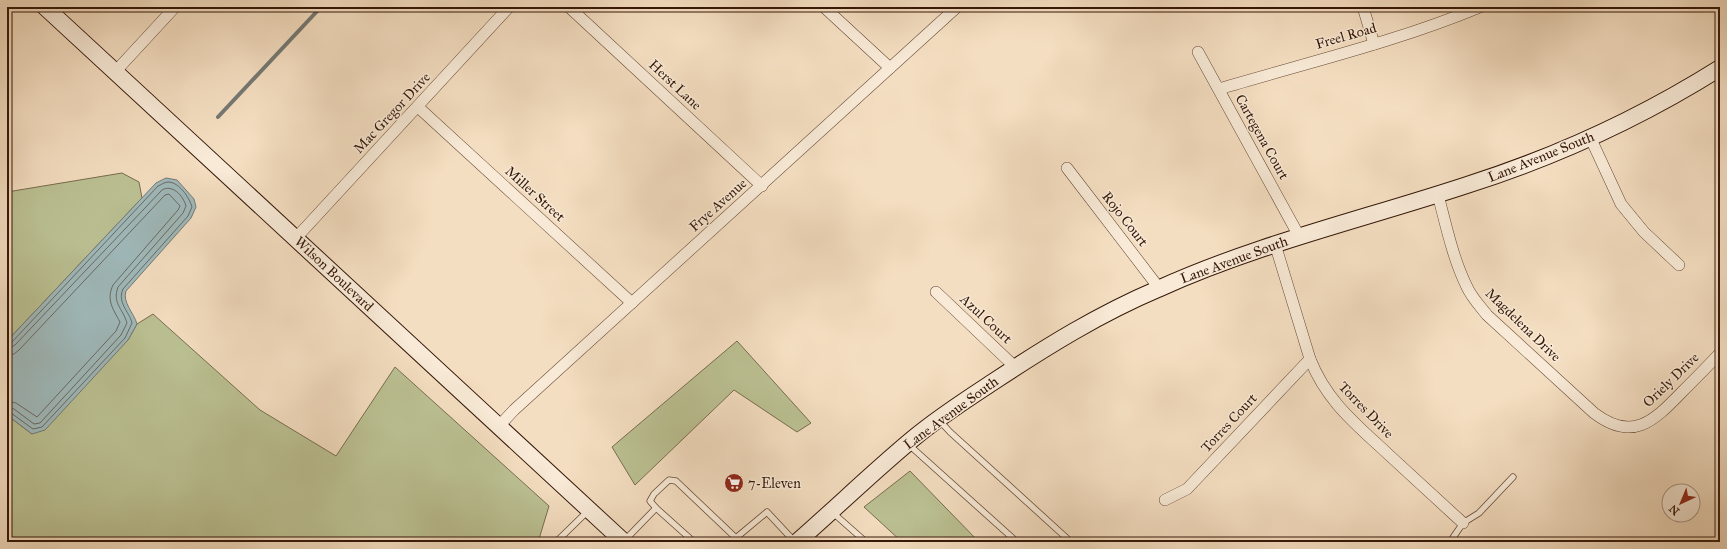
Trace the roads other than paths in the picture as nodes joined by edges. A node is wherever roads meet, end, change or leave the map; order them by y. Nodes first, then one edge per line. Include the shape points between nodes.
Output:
1 (45, 7) edge
2 (176, 7) edge
3 (509, 7) edge
4 (568, 7) edge
5 (824, 7) edge
6 (957, 7) edge
7 (1363, 7) edge
8 (1480, 7) edge
9 (1374, 44) junction
10 (1198, 52) dead end
11 (890, 68) junction
12 (1720, 68) edge
13 (115, 72) junction
14 (1219, 89) junction
15 (418, 107) junction
16 (1590, 137) junction
17 (1067, 168) dead end
18 (762, 186) junction
19 (1438, 195) junction
20 (1299, 236) junction
21 (296, 238) junction
22 (1275, 244) junction
23 (1679, 265) dead end
24 (1159, 288) junction
25 (936, 292) dead end
26 (632, 303) junction
27 (1720, 353) edge
28 (1310, 359) junction
29 (1015, 367) junction
30 (939, 419) junction
31 (499, 426) junction
32 (1618, 426) joint
33 (907, 444) junction
34 (1513, 477) dead end
35 (1165, 500) dead end
36 (656, 508) junction
37 (589, 510) junction
38 (832, 511) junction
39 (1463, 524) junction
40 (736, 538) junction
41 (556, 542) edge
42 (624, 542) edge
43 (694, 542) edge
44 (731, 542) edge
45 (796, 542) edge
46 (866, 542) edge
47 (1017, 542) edge
48 (1071, 542) edge
49 (1450, 542) edge

1 - 13 street, Wilson Boulevard
2 - 13 street
3 - 15 street, Mac Gregor Drive
4 - 18 street, Herst Lane
5 - 11 street
6 - 11 street, Frye Avenue
7 - 9 street
8 - 9 street, Freel Road via 1447,21
9 - 14 street, Freel Road
10 - 14 street, Cartegena Court
11 - 18 street, Frye Avenue
12 - 16 street, Lane Avenue South via 1650,109
13 - 21 street, Wilson Boulevard
14 - 20 street, Cartegena Court
15 - 21 street, Mac Gregor Drive
15 - 26 street, Miller Street
16 - 19 street, Lane Avenue South
16 - 23 street via 1621,204 1644,232
17 - 24 street, Rojo Court
18 - 26 street, Frye Avenue
19 - 20 street, Lane Avenue South
19 - 32 street, Magdelena Drive via 1459,268 1476,302 1594,413
20 - 22 street, Lane Avenue South
21 - 31 street, Wilson Boulevard
22 - 24 street, Lane Avenue South
22 - 28 street, Torres Drive
24 - 29 street, Lane Avenue South via 1107,312
25 - 29 street, Azul Court
26 - 31 street, Frye Avenue
27 - 32 street, Oriely Drive via 1661,414 1645,424
28 - 35 street, Torres Court via 1187,489
28 - 39 street, Torres Drive via 1315,373 1335,404
29 - 30 street, Lane Avenue South
30 - 33 street, Lane Avenue South
30 - 48 lane via 950,432
31 - 37 street, Wilson Boulevard
33 - 38 street, Lane Avenue South
33 - 47 lane
34 - 39 lane via 1479,513
36 - 40 lane via 650,501 654,494 669,480 676,481
36 - 42 lane
36 - 43 lane
37 - 41 lane
37 - 42 street, Wilson Boulevard
38 - 45 street, Lane Avenue South
38 - 46 lane
39 - 49 lane
40 - 44 lane
40 - 45 lane via 767,512

